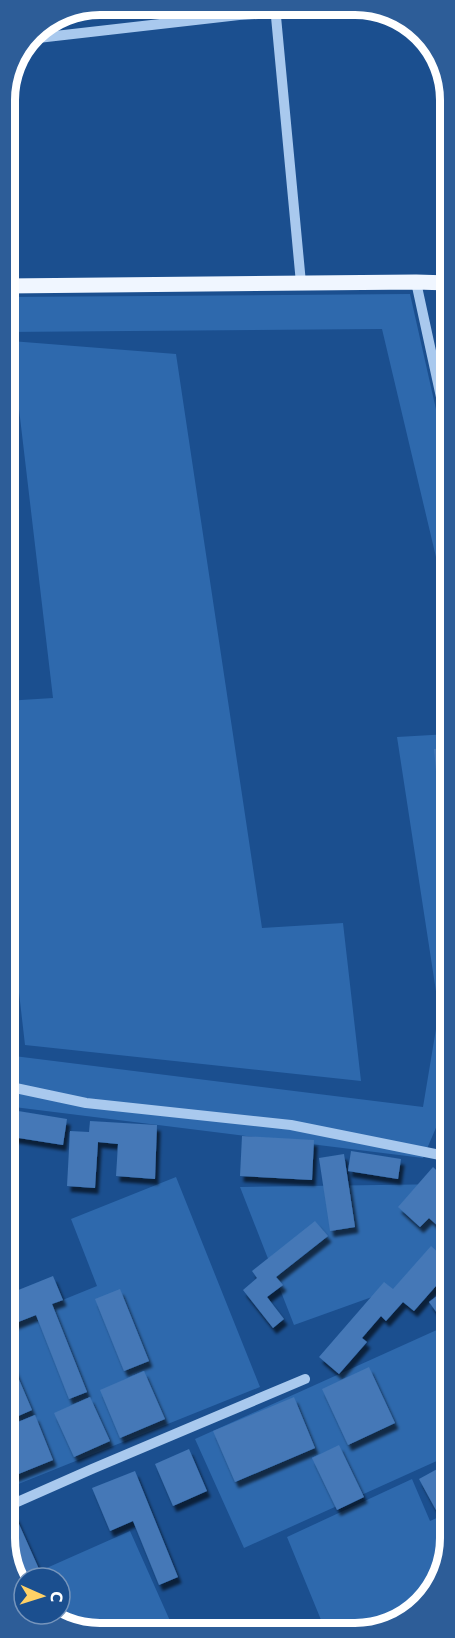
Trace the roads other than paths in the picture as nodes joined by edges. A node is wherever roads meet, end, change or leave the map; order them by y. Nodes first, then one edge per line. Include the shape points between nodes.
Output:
1 (239, 15) edge
2 (276, 15) edge
3 (43, 37) edge
4 (416, 282) junction
5 (301, 283) junction
6 (440, 283) edge
7 (15, 286) edge
8 (440, 393) edge
9 (15, 1088) edge
10 (440, 1155) edge
11 (305, 1379) dead end
12 (15, 1503) edge

1 - 3 street
2 - 5 street
4 - 5 main road
4 - 6 main road
4 - 8 street
5 - 7 main road
9 - 10 street via 86,1103 291,1125
11 - 12 street

